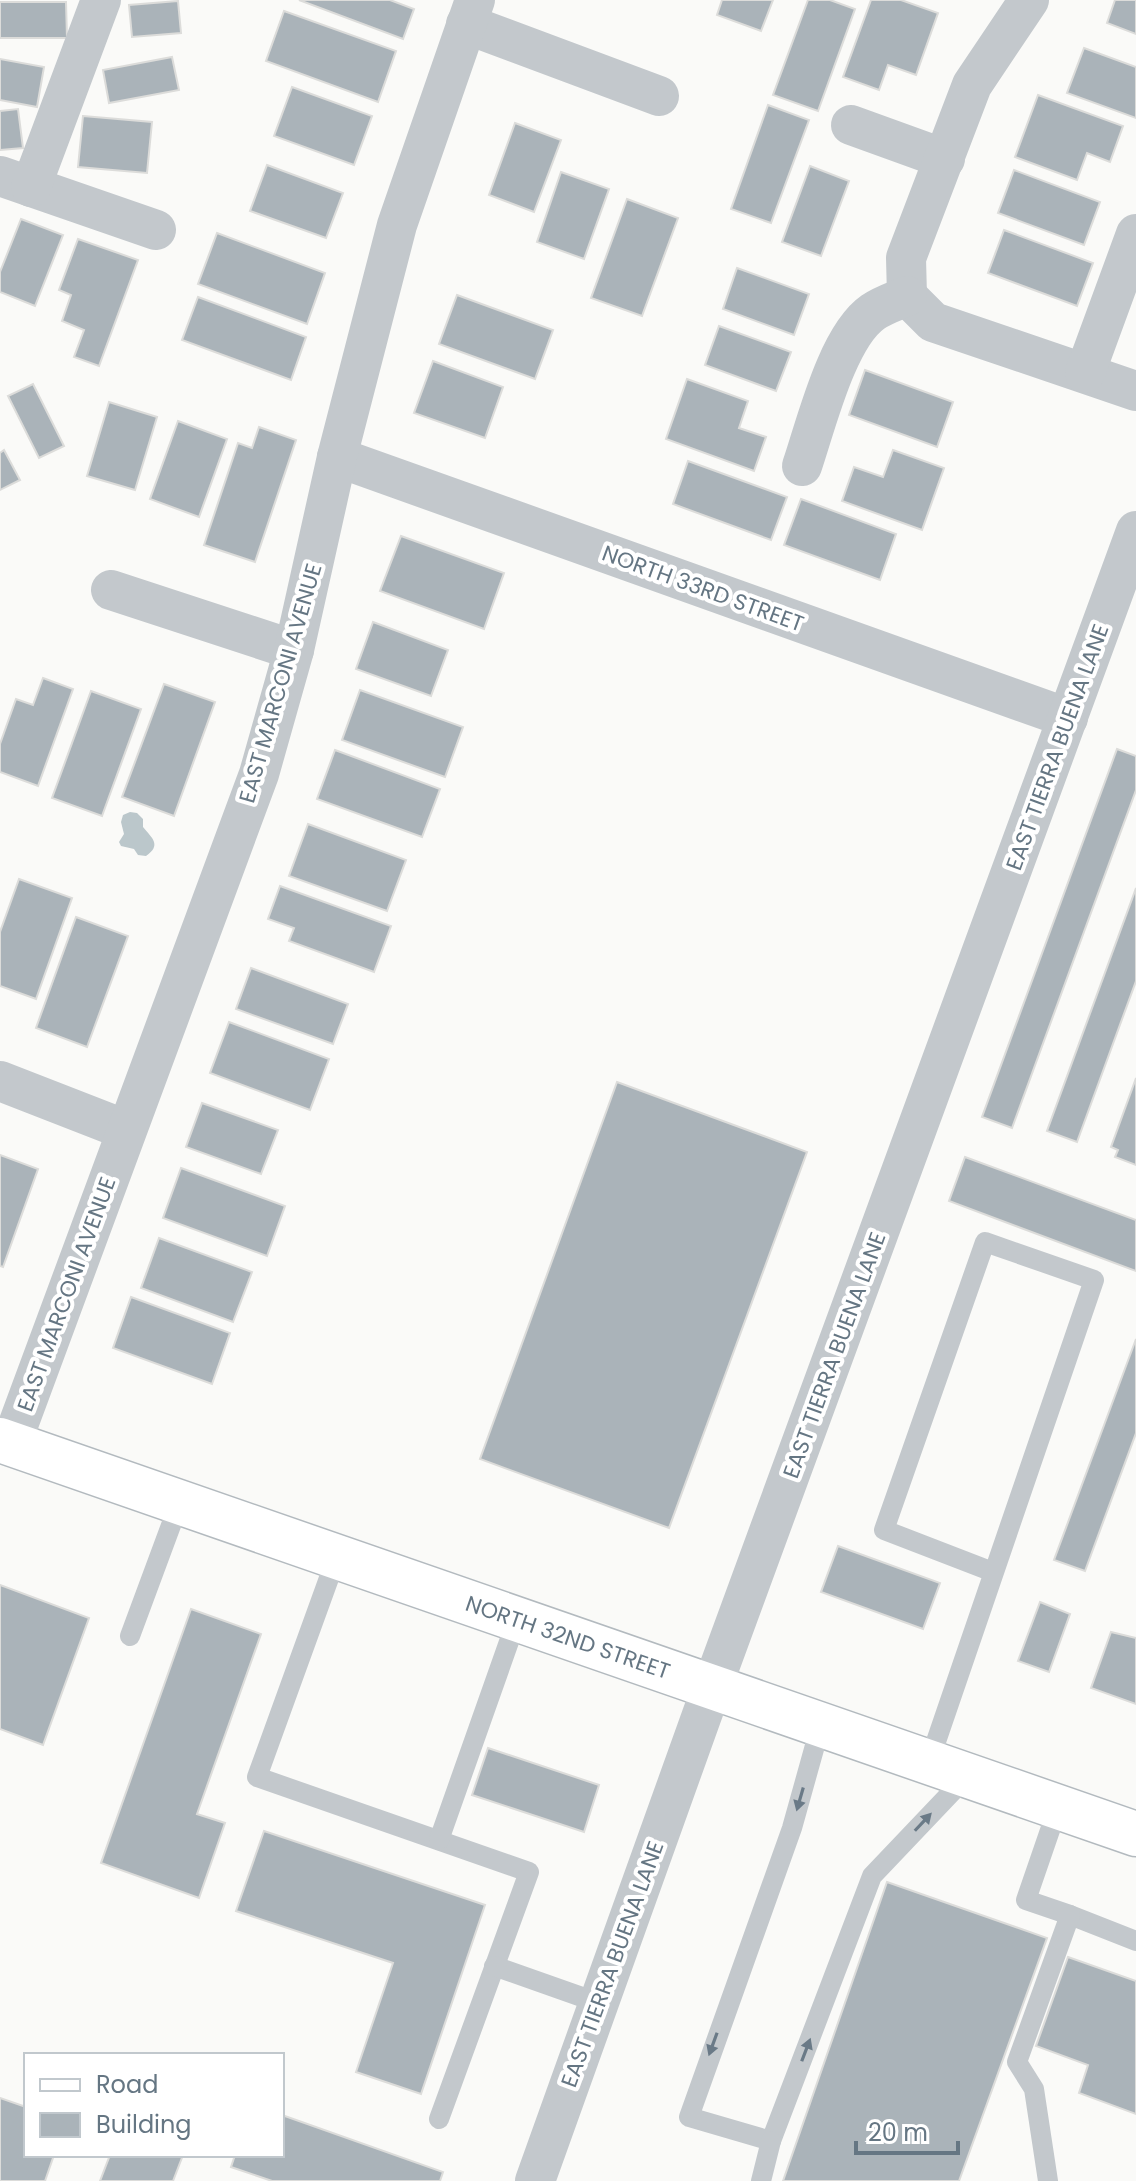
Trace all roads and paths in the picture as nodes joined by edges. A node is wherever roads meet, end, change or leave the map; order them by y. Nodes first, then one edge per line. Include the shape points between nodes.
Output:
1 (101, 0) edge
2 (1029, 0) edge
3 (471, 12) edge
4 (659, 96) dead end
5 (851, 125) dead end
6 (945, 159) junction
7 (15, 182) edge
8 (156, 230) dead end
9 (1136, 234) edge
10 (907, 296) junction
11 (1085, 373) junction
12 (1136, 391) edge
13 (337, 457) junction
14 (802, 466) dead end
15 (1136, 531) edge
16 (111, 590) dead end
17 (294, 650) junction
18 (1068, 718) junction
19 (0, 1081) edge
20 (126, 1130) junction
21 (6, 1442) edge
22 (180, 1501) junction
23 (337, 1556) junction
24 (993, 1572) junction
25 (517, 1619) junction
26 (130, 1636) dead end
27 (712, 1687) junction
28 (821, 1724) junction
29 (948, 1769) junction
30 (1058, 1807) junction
31 (1136, 1834) edge
32 (439, 1840) junction
33 (1070, 1915) junction
34 (1136, 1941) edge
35 (494, 1966) junction
36 (599, 2003) junction
37 (439, 2119) dead end
38 (771, 2141) junction
39 (535, 2181) edge
40 (761, 2181) edge
41 (1048, 2181) edge

1 - 7 street
2 - 6 street via 972,85
3 - 4 street
3 - 13 street, EAST MARCONI AVENUE via 397,225
5 - 6 street
6 - 10 street via 906,258
7 - 8 street
9 - 11 street
10 - 11 street via 933,322
10 - 14 street via 871,313 848,342
11 - 12 street
13 - 17 street, EAST MARCONI AVENUE
13 - 18 street, NORTH 33RD STREET
15 - 18 street, EAST TIERRA BUENA LANE
16 - 17 street
17 - 20 street, EAST MARCONI AVENUE via 259,774
18 - 27 street, EAST TIERRA BUENA LANE
19 - 20 street
20 - 21 street, EAST MARCONI AVENUE
21 - 22 main road, NORTH 32ND STREET
22 - 23 main road, NORTH 32ND STREET
22 - 26 lane
23 - 25 main road, NORTH 32ND STREET
23 - 32 lane via 257,1777
24 - 24 lane via 1094,1280 985,1242 884,1530
24 - 29 lane
25 - 27 main road, NORTH 32ND STREET
25 - 32 lane
27 - 28 main road, NORTH 32ND STREET
27 - 36 street, EAST TIERRA BUENA LANE
28 - 29 main road, NORTH 32ND STREET
28 -> 38 lane via 792,1828 689,2117
29 - 30 main road, NORTH 32ND STREET
38 -> 29 lane via 872,1876
30 - 31 main road, NORTH 32ND STREET
30 - 33 lane via 1026,1900
32 - 35 lane via 529,1872
33 - 34 lane
33 - 41 lane via 1017,2062 1034,2089
35 - 36 lane
35 - 37 lane
36 - 39 street, EAST TIERRA BUENA LANE
38 - 40 lane

